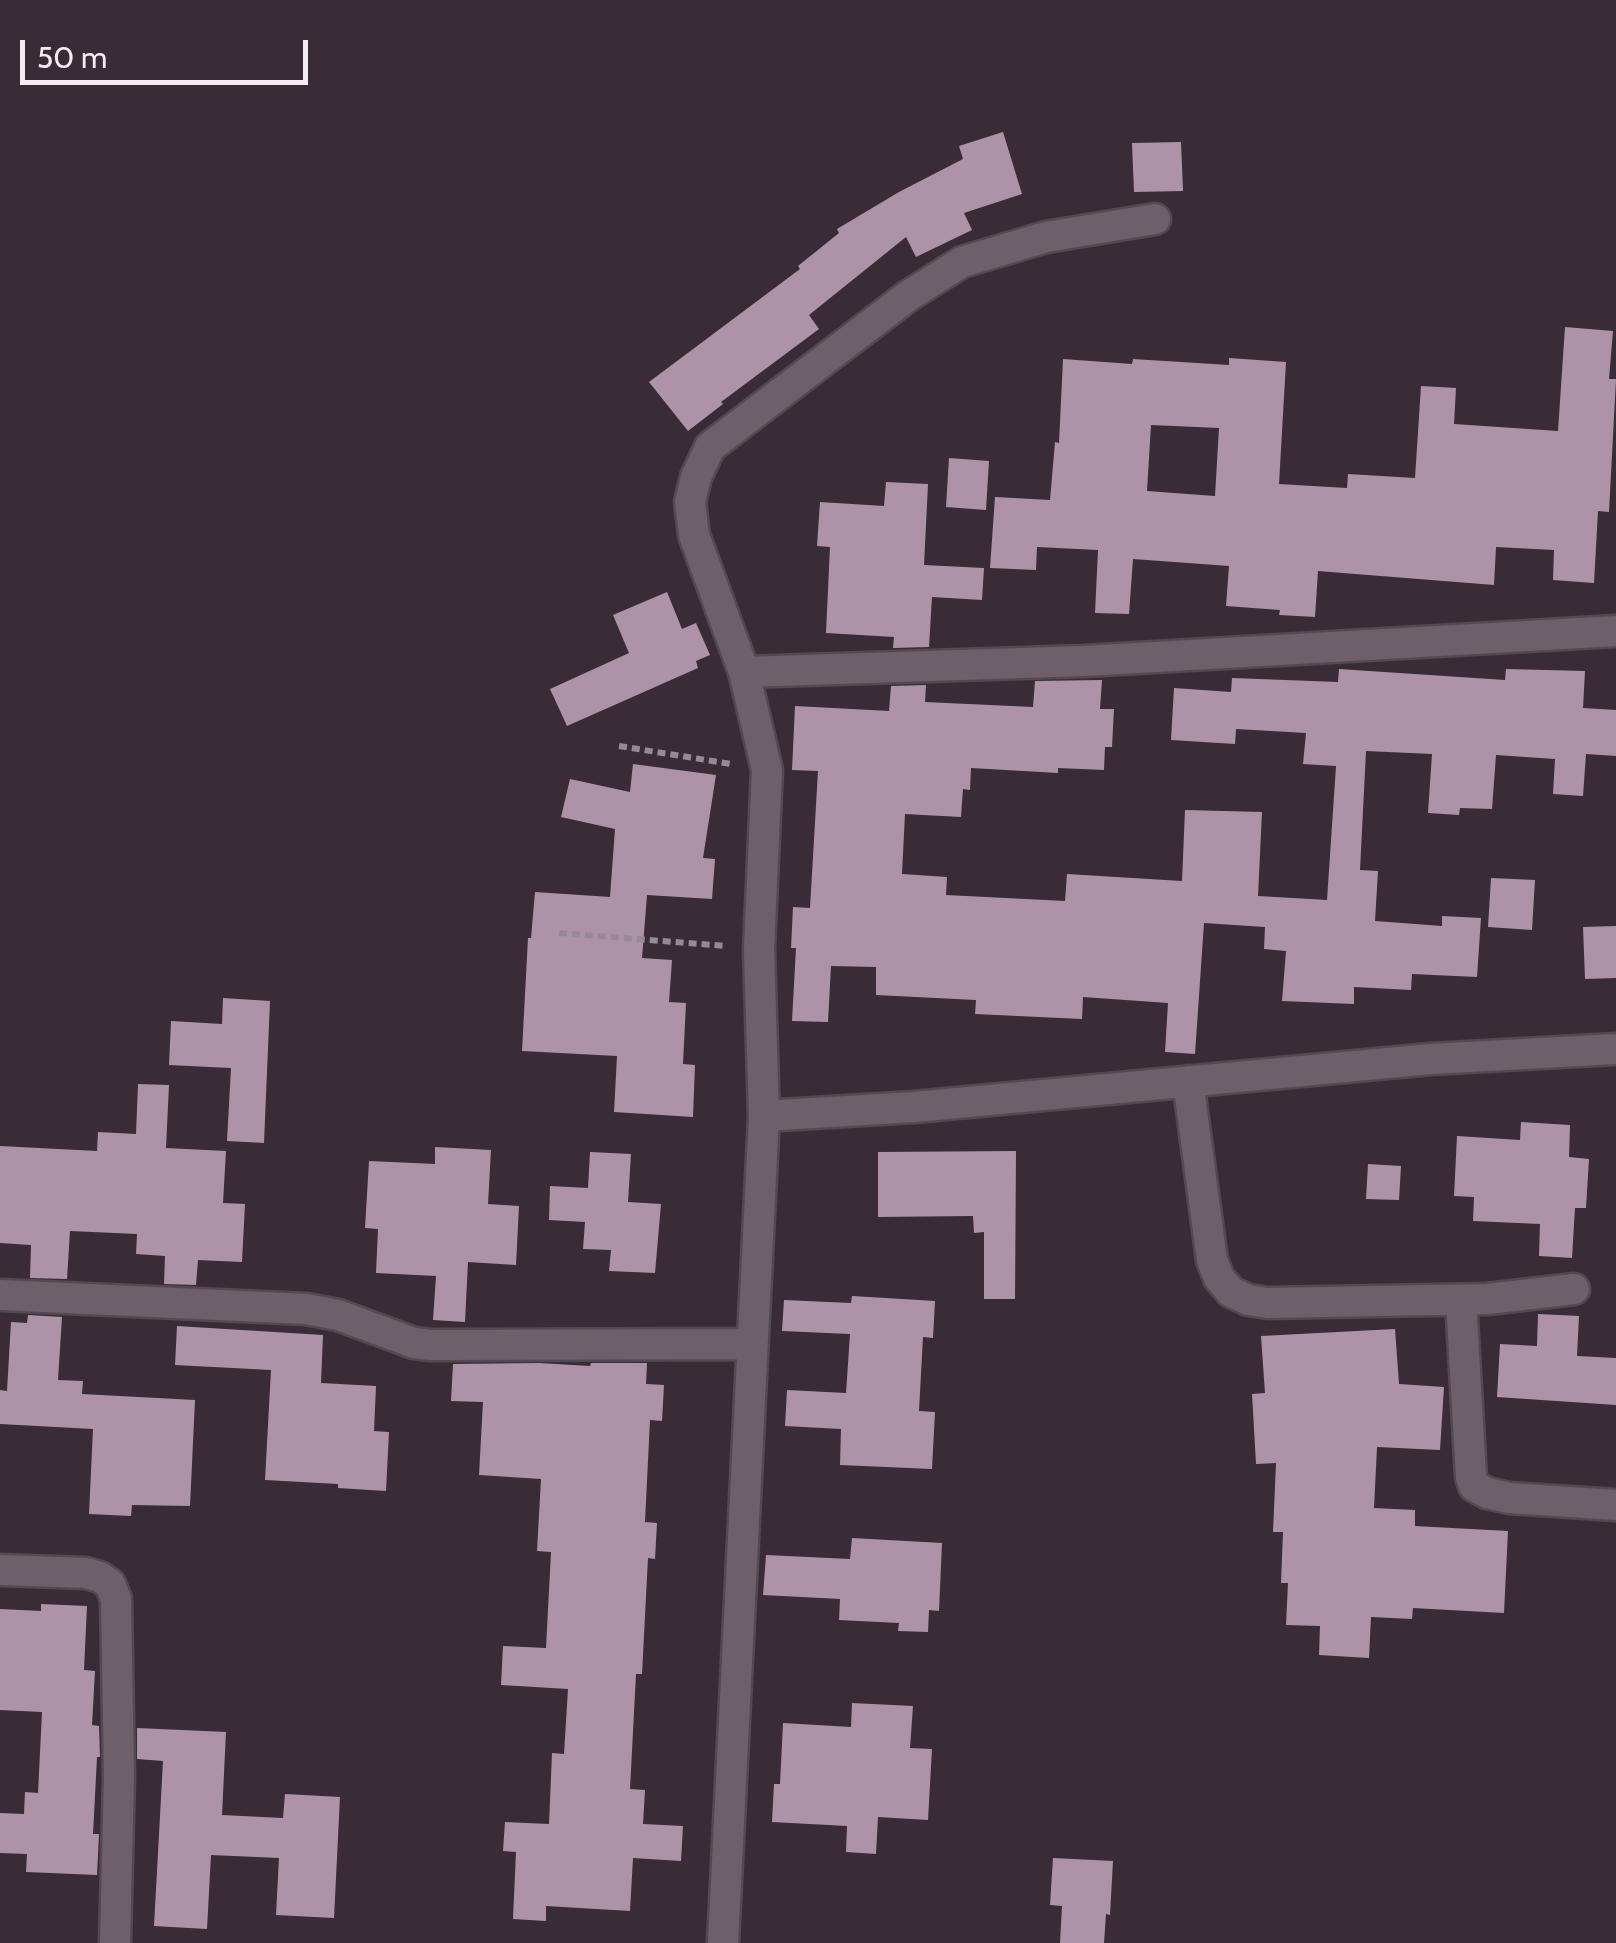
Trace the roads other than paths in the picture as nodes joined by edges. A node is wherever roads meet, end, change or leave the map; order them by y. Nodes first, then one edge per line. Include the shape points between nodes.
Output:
1 (1154, 219) dead end
2 (1616, 631) edge
3 (744, 672) junction
4 (1616, 1049) edge
5 (1188, 1081) junction
6 (764, 1116) junction
7 (1574, 1289) dead end
8 (0, 1294) edge
9 (1462, 1300) junction
10 (752, 1344) junction
11 (1616, 1504) edge
12 (0, 1570) edge
13 (115, 1943) edge
14 (724, 1943) edge

1 - 3 street via 1046,237 962,262 710,447 690,502 694,535
2 - 3 street via 1084,662
3 - 6 street via 767,770 758,949
4 - 5 street
5 - 6 street
5 - 9 street via 1212,1260 1231,1292 1268,1303
6 - 10 street
7 - 9 street
8 - 10 street via 306,1310 432,1345
9 - 11 street via 1474,1486 1509,1498
10 - 14 street
12 - 13 street via 86,1573 110,1584 116,1599

